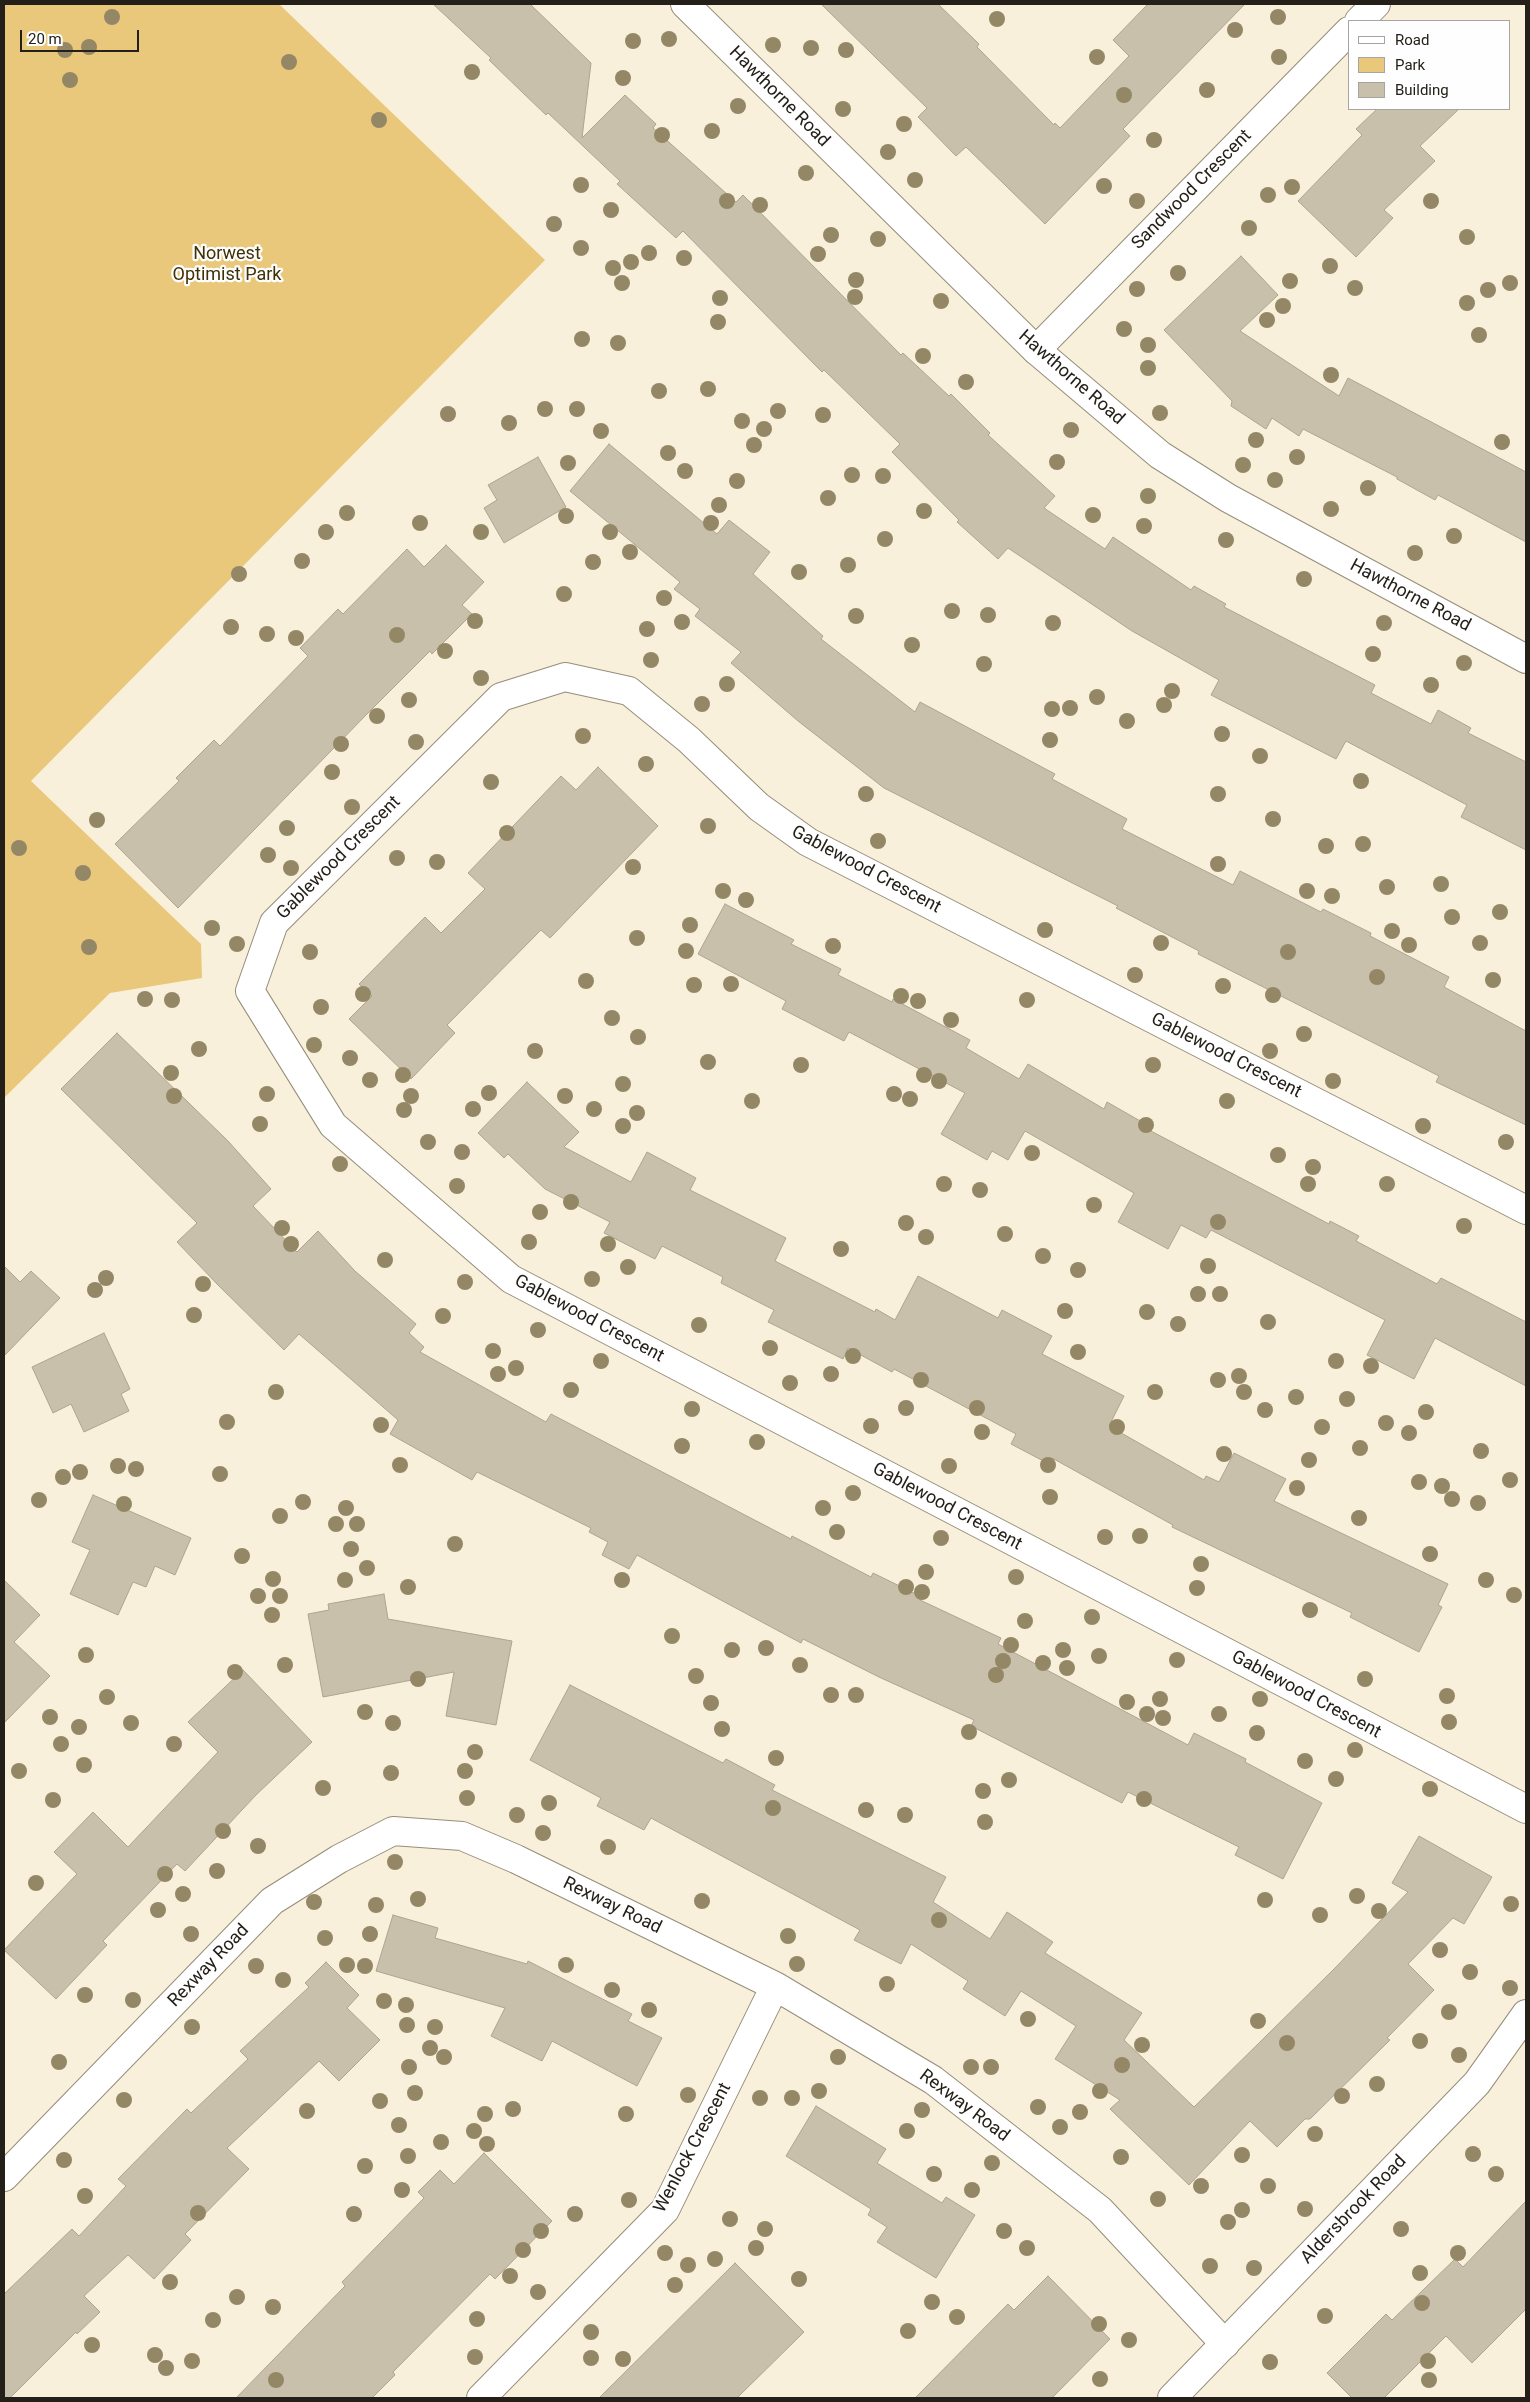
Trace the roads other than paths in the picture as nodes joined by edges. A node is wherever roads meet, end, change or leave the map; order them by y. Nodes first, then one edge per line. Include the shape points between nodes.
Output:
1 (685, 4) edge
2 (1376, 4) edge
3 (1360, 20) edge
4 (1348, 32) edge
5 (1036, 350) junction
6 (1526, 658) edge
7 (1526, 1210) edge
8 (1526, 1809) edge
9 (775, 1986) junction
10 (1526, 2014) edge
11 (4, 2177) edge
12 (1225, 2344) junction
13 (481, 2398) edge
14 (1172, 2398) edge

1 - 5 street, Hawthorne Road
2 - 3 street
4 - 5 street, Sandwood Crescent
5 - 6 street, Hawthorne Road via 1167,460 1228,498
7 - 8 street, Gablewood Crescent via 808,842 759,807 689,740 629,691 564,677 501,697 274,923 250,991 333,1126 511,1279
9 - 11 street, Rexway Road via 516,1859 462,1836 393,1831 338,1859 272,1901
9 - 12 street, Rexway Road via 933,2080 1100,2210
9 - 13 street, Wenlock Crescent via 664,2210
10 - 12 street, Aldersbrook Road via 1477,2083
12 - 14 street, Aldersbrook Road

